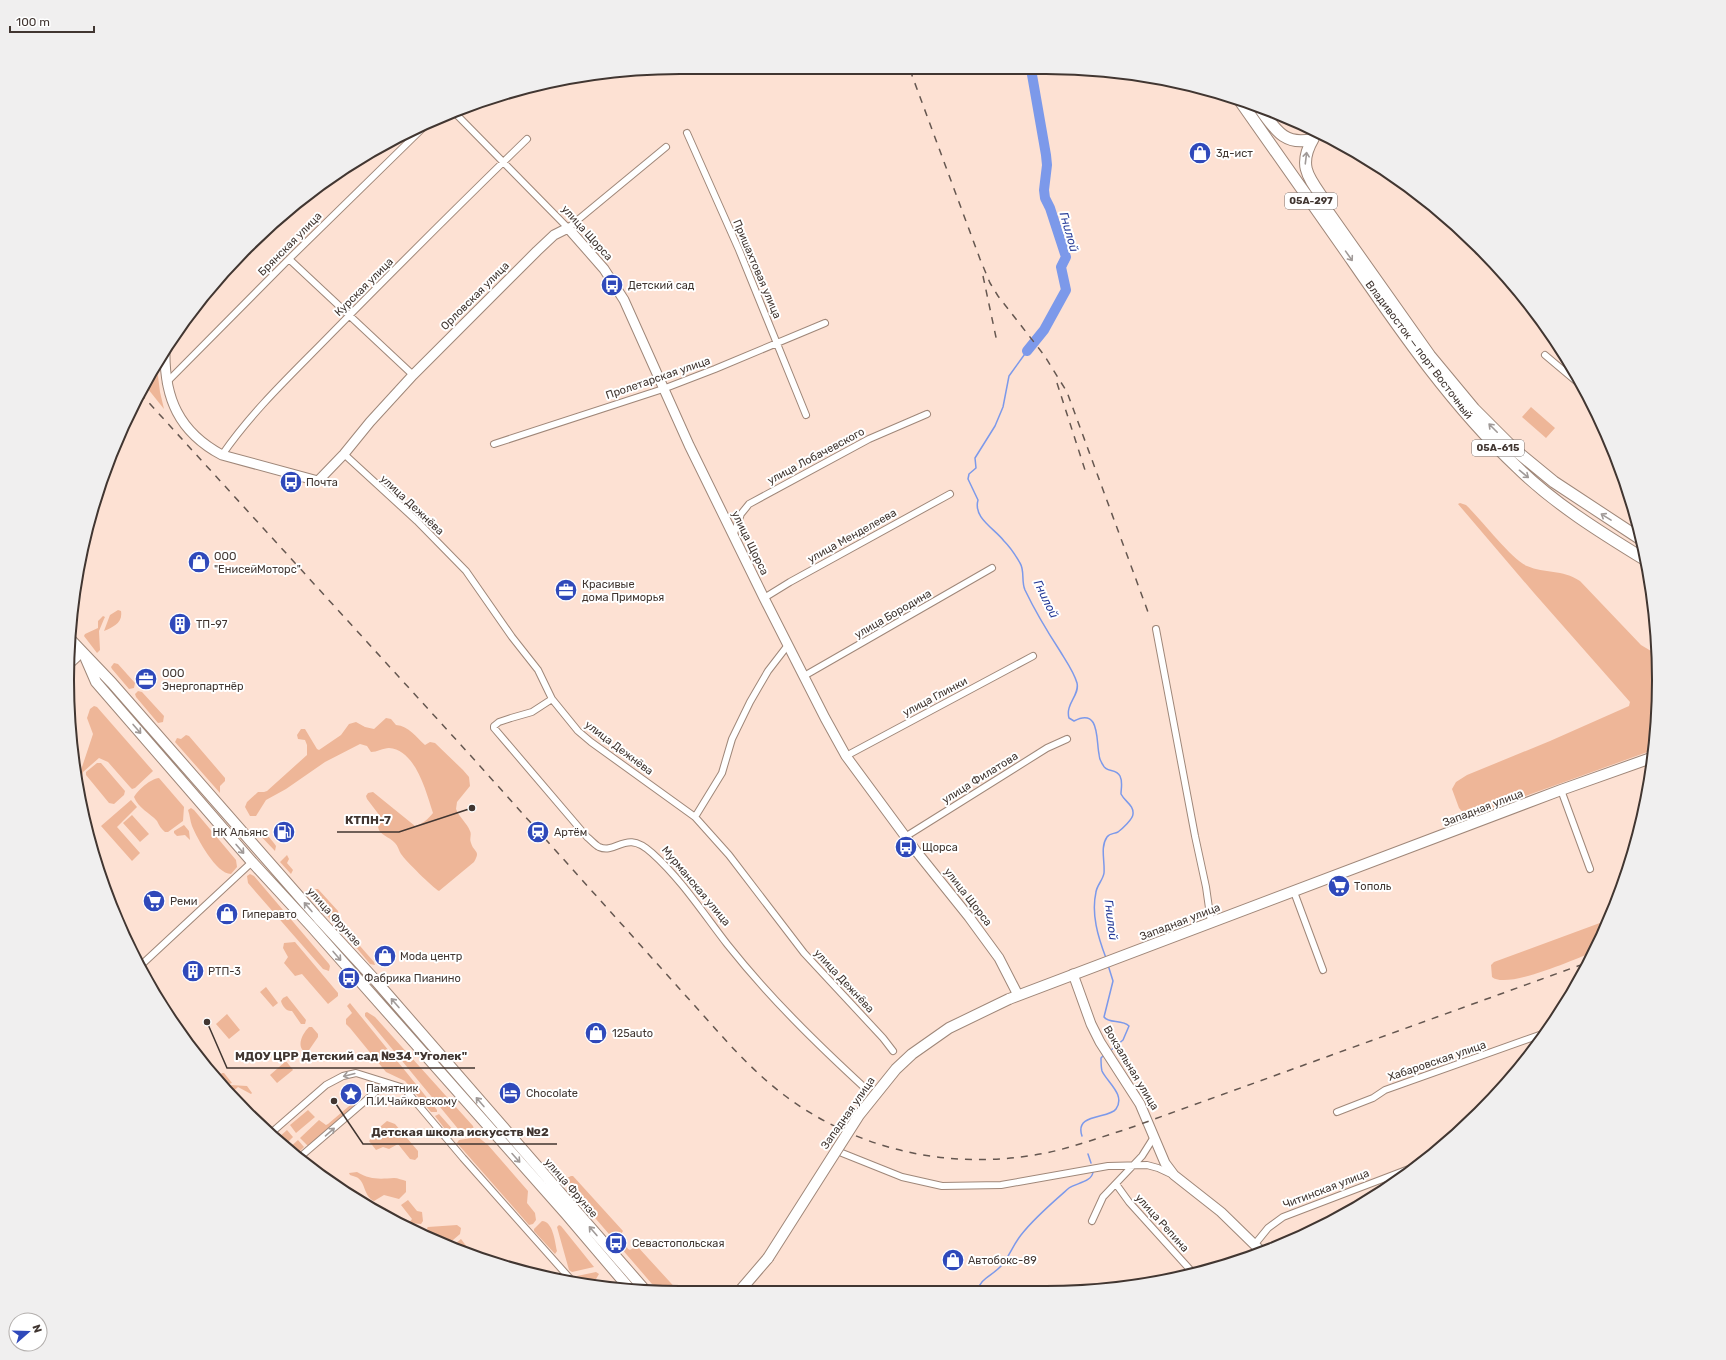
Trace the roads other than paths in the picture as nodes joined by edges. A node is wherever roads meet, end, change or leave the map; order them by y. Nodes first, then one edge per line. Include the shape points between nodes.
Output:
1 (1245, 107) edge
2 (1256, 112) edge
3 (1265, 115) edge
4 (458, 116) edge
5 (687, 133) dead end
6 (417, 134) edge
7 (527, 139) dead end
8 (666, 147) dead end
9 (503, 162) junction
10 (568, 228) junction
11 (1340, 229) junction
12 (289, 259) junction
13 (1381, 286) joint
14 (1382, 305) joint
15 (349, 316) junction
16 (825, 323) dead end
17 (776, 342) junction
18 (1544, 354) dead end
19 (165, 360) edge
20 (413, 375) junction
21 (1571, 377) edge
22 (166, 383) junction
23 (663, 389) junction
24 (927, 414) dead end
25 (806, 415) dead end
26 (494, 444) dead end
27 (344, 454) junction
28 (222, 455) junction
29 (950, 494) dead end
30 (1634, 534) edge
31 (733, 536) junction
32 (1639, 556) edge
33 (992, 568) dead end
34 (764, 598) junction
35 (1156, 629) dead end
36 (75, 644) edge
37 (788, 645) junction
38 (82, 652) junction
39 (1033, 656) dead end
40 (75, 659) edge
41 (804, 676) junction
42 (552, 699) junction
43 (1067, 739) dead end
44 (846, 756) junction
45 (1647, 759) edge
46 (1561, 790) junction
47 (695, 817) junction
48 (905, 837) junction
49 (252, 862) junction
50 (1590, 869) dead end
51 (1294, 892) junction
52 (1211, 922) junction
53 (144, 962) edge
54 (1323, 970) dead end
55 (1073, 974) junction
56 (1013, 997) junction
57 (1536, 1036) edge
58 (893, 1050) dead end
59 (386, 1083) junction
60 (866, 1089) dead end
61 (1337, 1112) dead end
62 (274, 1130) edge
63 (1154, 1137) junction
64 (842, 1153) dead end
65 (303, 1155) edge
66 (1134, 1165) junction
67 (1398, 1173) edge
68 (1174, 1175) junction
69 (1116, 1184) junction
70 (1092, 1220) dead end
71 (1255, 1244) junction
72 (1258, 1248) edge
73 (1189, 1268) edge
74 (567, 1275) edge
75 (637, 1281) junction
76 (625, 1283) edge
77 (633, 1284) edge
78 (641, 1285) edge
79 (744, 1286) edge

1 -> 14 highway, Владивосток — порт Восточный / 05А-297
2 - 11 highway, Владивосток — порт Восточный / 05А-297
11 -> 3 highway via 1335,216 1305,169 1306,152 1313,140 1299,141 1284,137
4 - 9 street, улица Щорса
5 - 17 street, Пришахтовая улица via 739,250
6 - 12 street, Брянская улица
7 - 9 street, Курская улица
8 - 10 street, Орловская улица
9 - 10 street, улица Щорса
9 - 15 street, Курская улица
10 - 20 main road, Орловская улица via 537,251
10 - 23 main road, улица Щорса via 615,284
11 - 13 highway, Владивосток — порт Восточный / 05А-297
12 - 15 street
12 - 22 street, Брянская улица
30 -> 13 highway, Владивосток — порт Восточный / 05А-615 via 1554,482 1474,409 1430,356
14 -> 32 highway, Владивосток — порт Восточный / 05А-615 via 1480,431 1519,469 1561,503
15 - 20 street
15 - 28 street, Курская улица via 258,408
16 - 17 street, Пролетарская улица
17 - 23 street, Пролетарская улица
17 - 25 street, Пришахтовая улица
18 - 21 street
19 - 22 main road
20 - 27 main road, Орловская улица
22 - 28 main road via 179,419 208,447
23 - 26 street, Пролетарская улица
23 - 31 main road, улица Щорса
24 - 31 street, улица Лобачевского via 869,439 749,504 741,514
27 - 28 main road, Орловская улица via 318,481
27 - 42 street, улица Дежнёва via 417,521 466,571 538,670
29 - 34 street, улица Менделеева
31 - 34 main road, улица Щорса
33 - 41 street, улица Бородина
34 - 37 main road, улица Щорса
35 - 52 street
36 - 38 main road, улица Фрунзе
37 - 41 main road, улица Щорса
37 - 47 street via 768,671 750,702 732,739 722,773
38 - 40 main road
38 -> 49 main road, улица Фрунзе via 96,682
75 -> 38 main road, улица Фрунзе via 376,981
39 - 44 street, улица Глинки
41 - 44 main road, улица Щорса
42 - 47 street, улица Дежнёва via 578,731 591,742
42 - 60 street, Мурманская улица via 532,712 499,722 494,728 595,844 607,848 626,842 642,843 663,863 727,944 794,1021
43 - 48 street, улица Филатова via 1047,748
44 - 48 main road, улица Щорса
45 - 46 main road, Западная улица
46 - 50 street
46 - 51 main road, Западная улица
47 - 58 street, улица Дежнёва via 729,855 804,953
48 - 56 main road, улица Щорса via 999,958
49 - 53 street
49 -> 76 main road, улица Фрунзе
51 - 52 main road, Западная улица
51 - 54 street
52 - 55 main road, Западная улица
55 - 56 main road, Западная улица
55 - 63 main road, Вокзальная улица via 1091,1024 1140,1104
56 - 79 main road, Западная улица, bridge via 949,1028 912,1054 896,1069 859,1115 768,1258
57 - 61 street, Хабаровская улица via 1385,1090 1373,1098
59 -> 62 street via 356,1073 343,1076 326,1085
65 -> 59 street
59 - 74 street via 404,1088 462,1158
63 - 66 street
63 - 68 main road, Вокзальная улица via 1160,1153
64 - 66 street via 902,1177 942,1186 1001,1185 1095,1168
66 - 68 street via 1147,1165
66 - 69 street
67 - 71 street, Читинская улица via 1283,1217 1268,1228
68 - 71 main road, Вокзальная улица via 1221,1212
69 - 70 street via 1103,1197
69 - 73 street, улица Репина
71 - 72 main road, Вокзальная улица
75 - 77 main road
75 - 78 main road, улица Фрунзе

